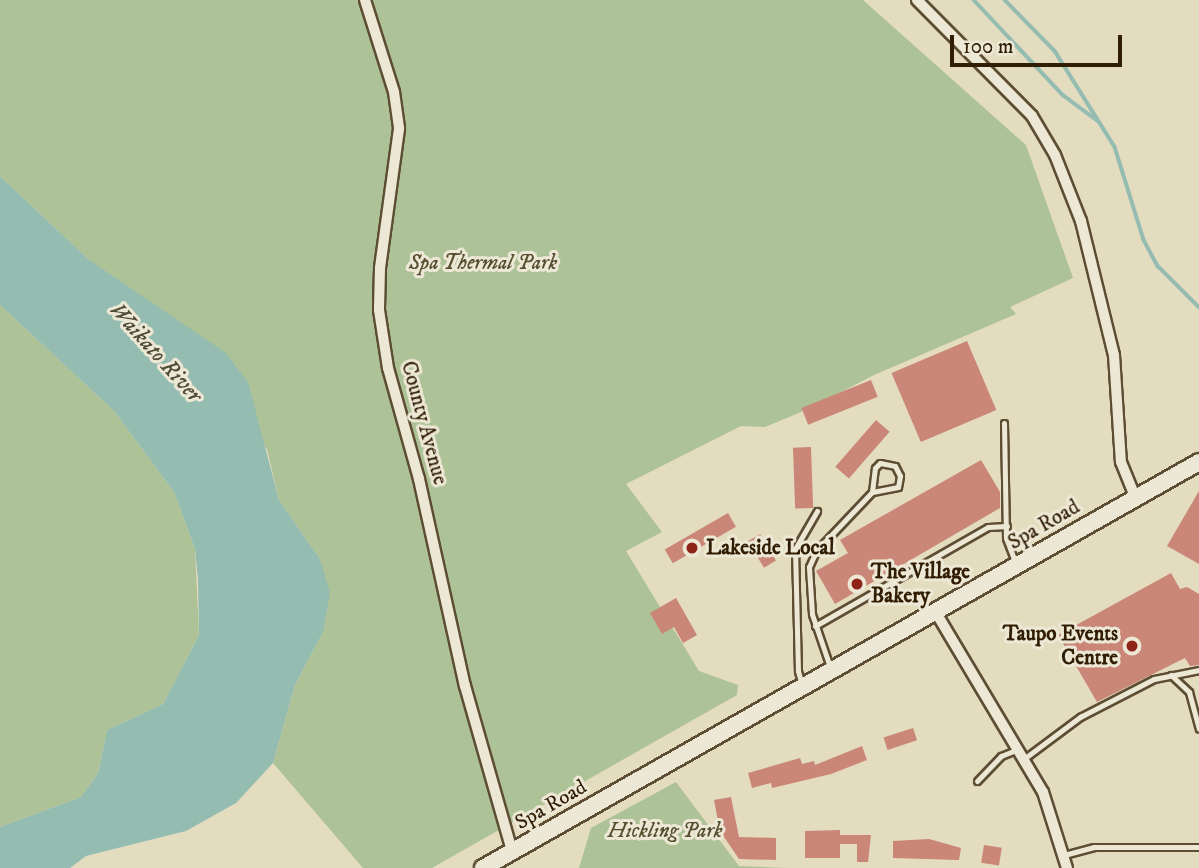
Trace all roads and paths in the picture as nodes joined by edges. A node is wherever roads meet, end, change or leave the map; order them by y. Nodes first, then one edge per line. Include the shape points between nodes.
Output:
1 (365, 0) edge
2 (917, 0) edge
3 (1004, 423) dead end
4 (1197, 467) edge
5 (872, 492) junction
6 (1135, 497) junction
7 (817, 511) dead end
8 (1007, 526) junction
9 (1016, 565) junction
10 (935, 611) junction
11 (815, 626) junction
12 (832, 669) junction
13 (1199, 670) edge
14 (1171, 675) junction
15 (802, 685) junction
16 (1199, 729) edge
17 (1022, 753) junction
18 (977, 781) dead end
19 (1199, 847) edge
20 (512, 851) junction
21 (1064, 855) junction
22 (483, 868) edge
23 (1067, 868) edge

1 - 20 street, County Avenue via 394,92 399,130 380,268 379,310 388,368 419,479 465,686
2 - 6 street via 1032,116 1055,155 1081,221 1114,355 1121,462
3 - 8 lane
4 - 6 main road, Spa Road
5 - 5 lane via 875,468 880,463 895,466 900,476 898,487
5 - 11 lane via 811,563
6 - 9 main road, Spa Road
7 - 15 lane via 795,549 797,671
8 - 9 lane via 1007,546
8 - 11 lane via 988,527
9 - 10 main road, Spa Road
10 - 12 main road, Spa Road
10 - 17 street
11 - 12 lane
12 - 15 main road, Spa Road
13 - 14 lane
14 - 16 lane via 1189,692
14 - 17 lane via 1080,717
15 - 20 main road, Spa Road
17 - 18 lane via 1001,756
17 - 21 street via 1051,812
19 - 21 lane via 1094,847
20 - 22 main road, Spa Road
21 - 23 street

